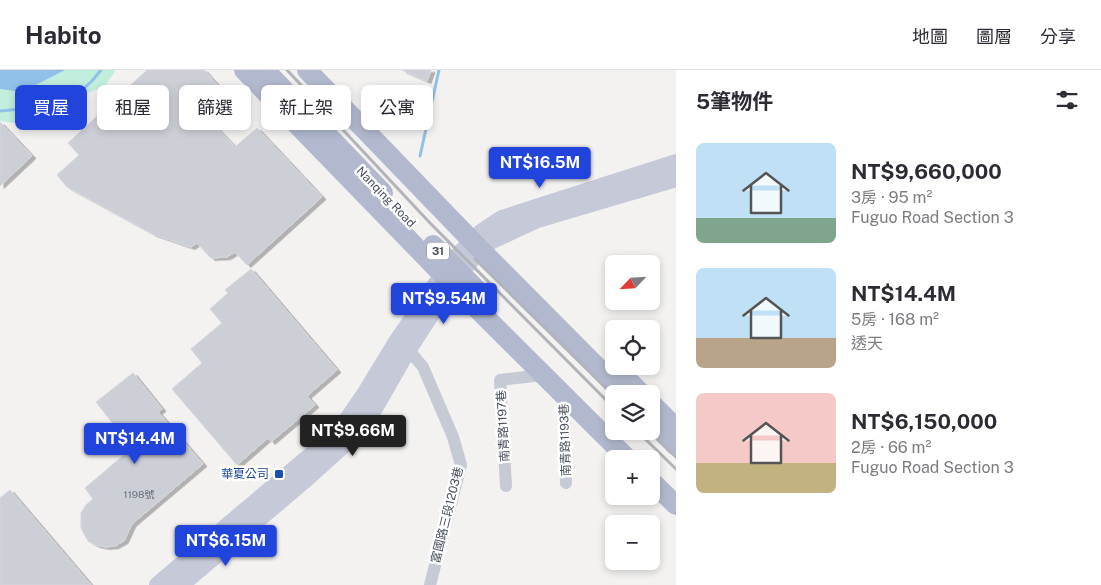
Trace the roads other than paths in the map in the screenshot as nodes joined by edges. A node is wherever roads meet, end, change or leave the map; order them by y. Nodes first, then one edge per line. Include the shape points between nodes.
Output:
1 (244, 70) edge
2 (265, 70) edge
3 (307, 70) edge
4 (325, 70) edge
5 (676, 163) edge
6 (676, 178) edge
7 (367, 197) junction
8 (418, 230) junction
9 (481, 241) junction
10 (452, 273) junction
11 (403, 346) junction
12 (605, 358) edge
13 (543, 375) junction
14 (623, 375) edge
15 (616, 385) edge
16 (633, 385) edge
17 (564, 396) junction
18 (660, 412) edge
19 (605, 420) edge
20 (676, 428) edge
21 (660, 430) edge
22 (625, 440) edge
23 (676, 446) edge
24 (619, 450) edge
25 (634, 450) edge
26 (660, 476) edge
27 (566, 483) dead end
28 (506, 486) dead end
29 (660, 490) edge
30 (676, 491) edge
31 (676, 505) edge
32 (245, 520) junction
33 (158, 585) edge
34 (180, 585) edge
35 (430, 585) edge

1 - 7 main road, 31
2 - 8 main road, Nanqing Road / 31
3 - 9 main road, 31
4 - 9 main road, 31
5 - 9 street via 502,219
6 - 9 street via 537,219
7 - 8 main road
7 - 10 main road, 31
8 - 10 main road, Nanqing Road / 31
9 - 10 street
9 - 12 main road, 31
9 - 15 main road, 31
10 - 11 street
10 - 13 main road, 31
10 - 19 main road, Nanqing Road / 31
11 - 32 street via 344,425
11 - 35 street, 富國路三段1203巷 via 423,367 453,438 461,466
13 - 17 main road, 31
13 - 28 street, 南青路1197巷 via 500,380
14 - 16 main road, 31
17 - 24 main road, 31
17 - 27 street, 南青路1193巷
18 - 20 main road
21 - 23 main road
22 - 25 main road, Nanqing Road / 31
26 - 30 main road
29 - 31 main road
32 - 33 street
32 - 34 street

